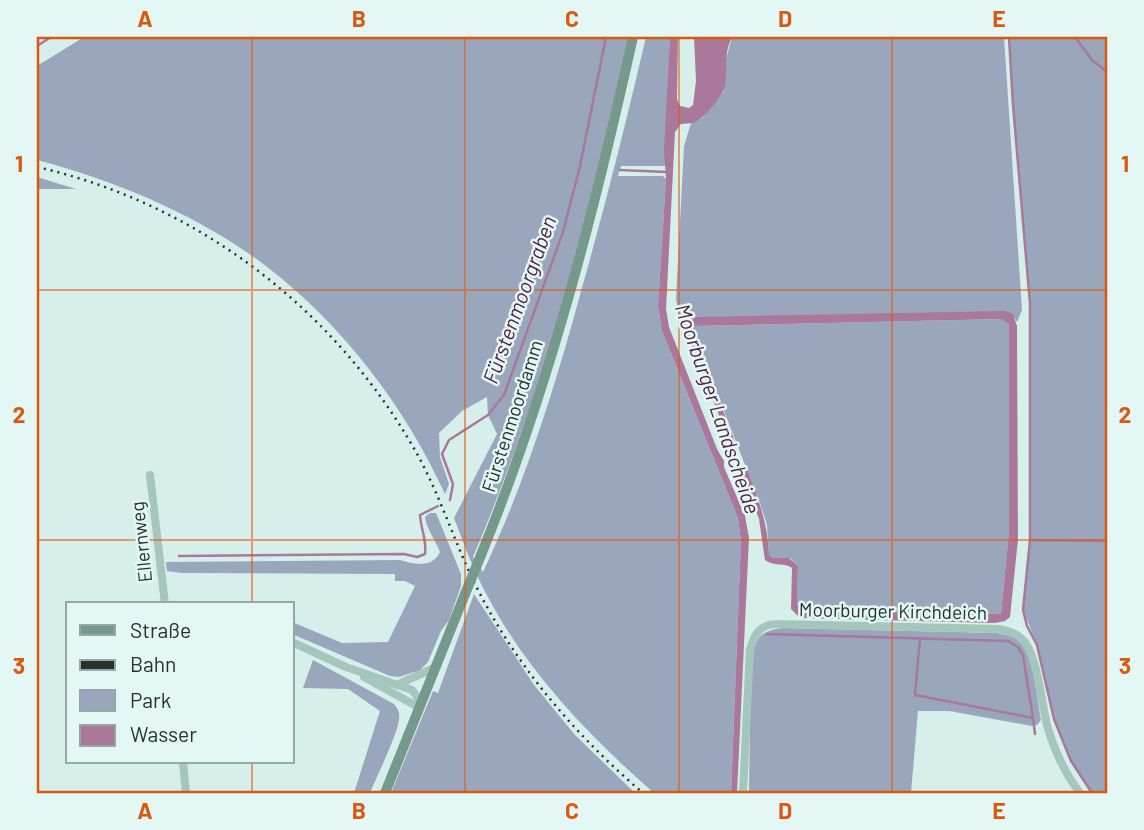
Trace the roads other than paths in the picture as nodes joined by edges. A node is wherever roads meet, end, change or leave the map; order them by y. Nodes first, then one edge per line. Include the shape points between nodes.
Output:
1 (633, 37) edge
2 (150, 475) dead end
3 (165, 602) edge
4 (294, 643) edge
5 (346, 667) junction
6 (436, 667) junction
7 (397, 685) junction
8 (420, 708) junction
9 (183, 764) edge
10 (186, 793) edge
11 (385, 793) edge
12 (743, 793) edge
13 (1080, 793) edge

1 - 6 main road, Fürstenmoordamm, bridge via 602,174 521,451
2 - 3 street, Ellernweg
4 - 5 street
5 - 7 street
5 - 8 street
6 - 7 street
6 - 8 main road, Fürstenmoordamm
7 - 8 street via 415,692
8 - 11 main road, Fürstenmoordamm
9 - 10 street
12 - 13 street, Moorburger Kirchdeich via 749,658 762,627 776,624 1012,632 1024,640 1031,654 1049,731

